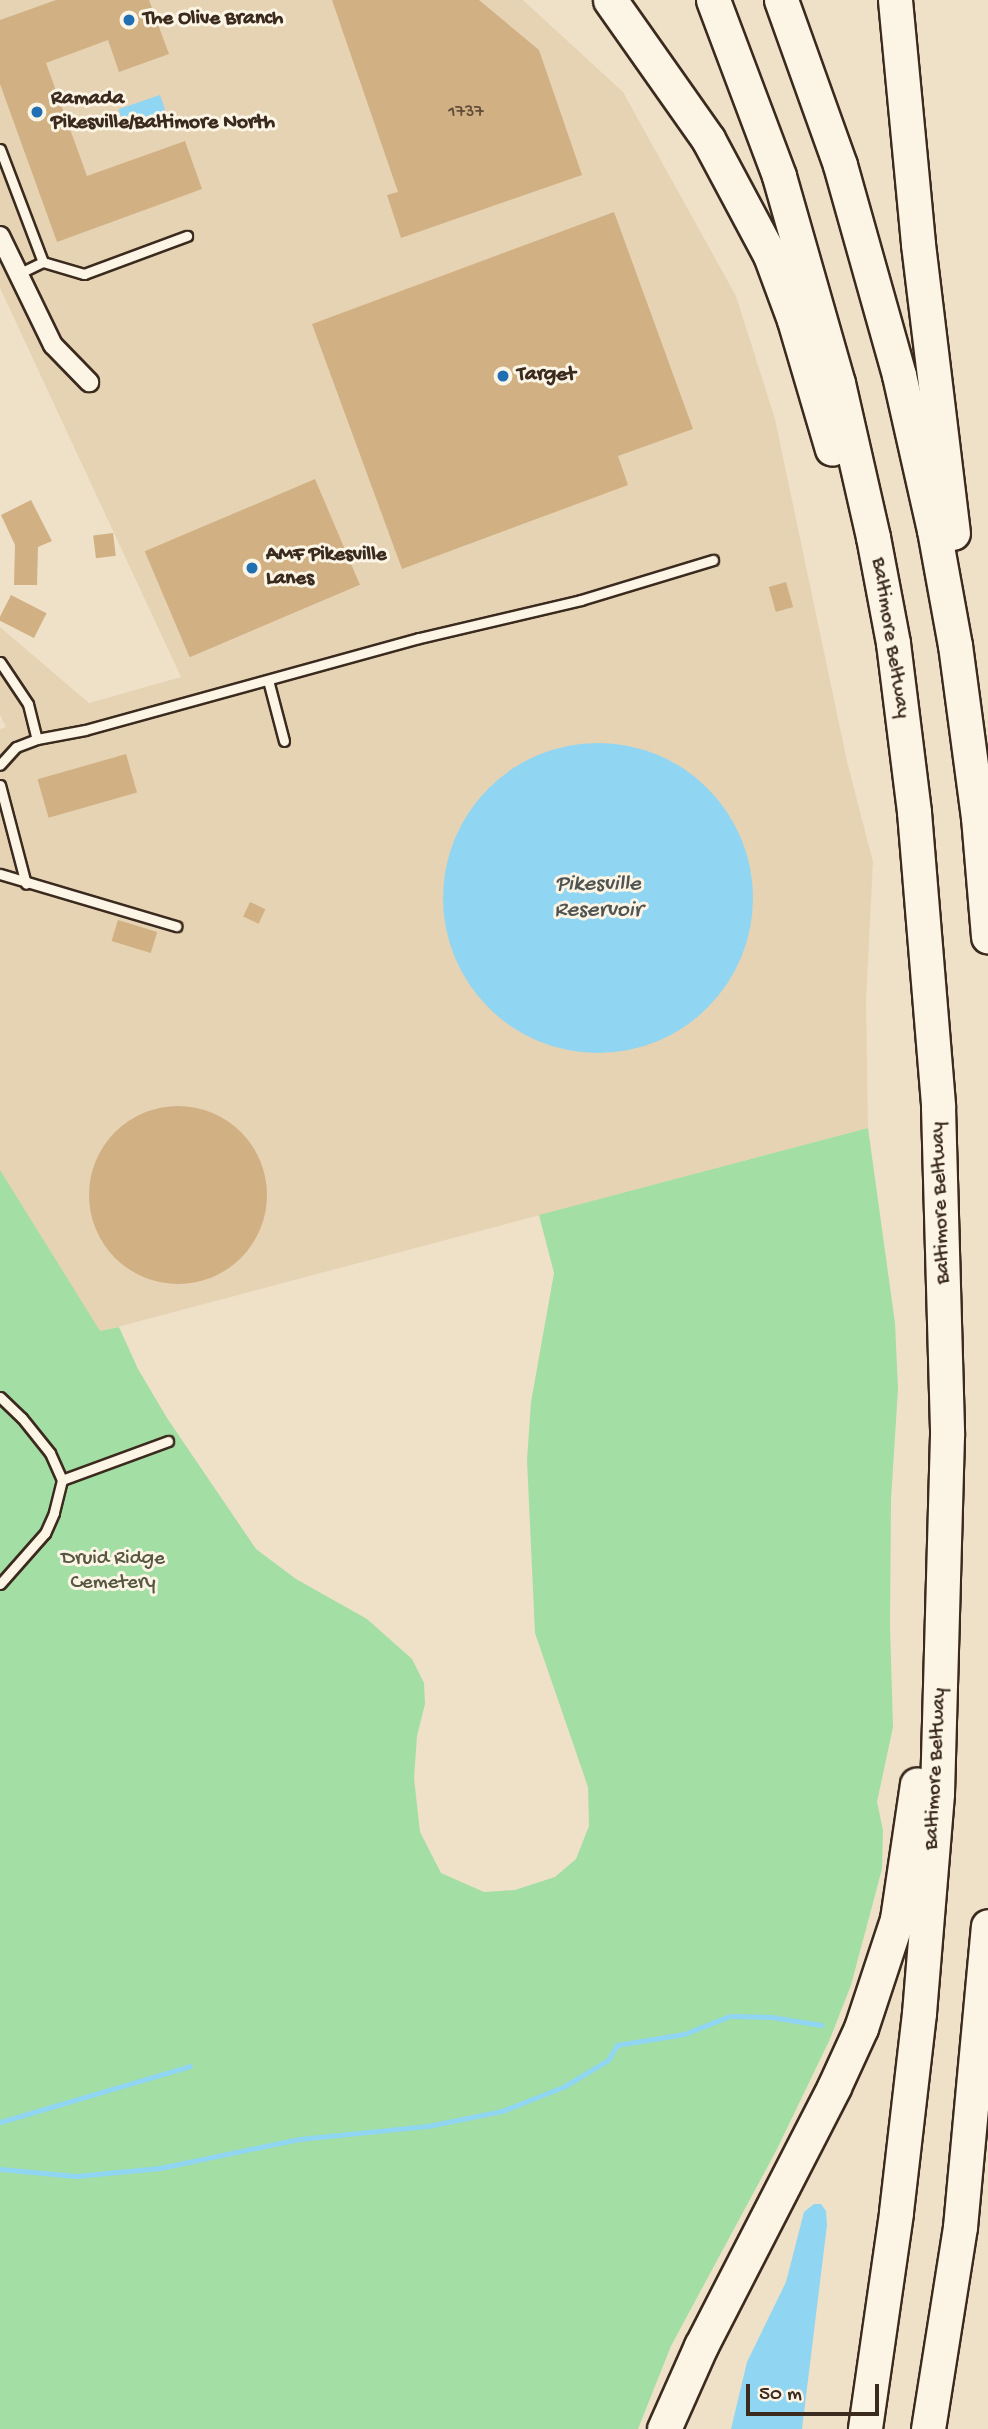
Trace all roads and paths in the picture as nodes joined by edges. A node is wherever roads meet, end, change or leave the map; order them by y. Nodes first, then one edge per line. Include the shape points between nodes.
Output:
1 (610, 0) edge
2 (713, 0) edge
3 (781, 0) edge
4 (878, 0) edge
5 (895, 0) edge
6 (0, 149) edge
7 (911, 184) junction
8 (0, 236) edge
9 (187, 236) dead end
10 (43, 262) junction
11 (18, 274) junction
12 (89, 382) dead end
13 (713, 560) dead end
14 (893, 643) junction
15 (955, 645) junction
16 (0, 662) edge
17 (268, 680) junction
18 (37, 739) junction
19 (284, 741) dead end
20 (0, 765) edge
21 (0, 785) edge
22 (0, 874) edge
23 (26, 884) junction
24 (176, 926) dead end
25 (988, 937) edge
26 (0, 1397) edge
27 (168, 1441) dead end
28 (62, 1480) junction
29 (0, 1584) edge
30 (945, 1591) junction
31 (988, 1926) edge
32 (664, 2429) edge
33 (865, 2429) edge
34 (928, 2429) edge

1 - 14 highway via 708,139 770,255
2 - 14 highway, Baltimore Beltway via 779,176 838,383
3 - 15 highway via 840,165 899,375
4 - 7 highway
5 - 7 highway
6 - 10 lane
7 - 15 highway via 953,525
8 - 11 street
9 - 10 lane via 84,274
10 - 11 lane
11 - 12 street via 52,345
13 - 17 lane via 580,600
14 - 30 highway, Baltimore Beltway via 914,812 938,1107 945,1280
15 - 25 highway via 978,817
16 - 18 lane via 28,704
17 - 18 lane
17 - 19 lane
18 - 20 lane via 16,747
21 - 23 lane
22 - 23 lane
23 - 24 lane
26 - 28 lane via 50,1453
27 - 28 lane
28 - 29 lane via 45,1533
30 - 32 highway via 900,1896 881,1969 835,2087 701,2346
30 - 33 highway, Baltimore Beltway via 937,1794 919,2013
31 - 34 highway via 960,2227

